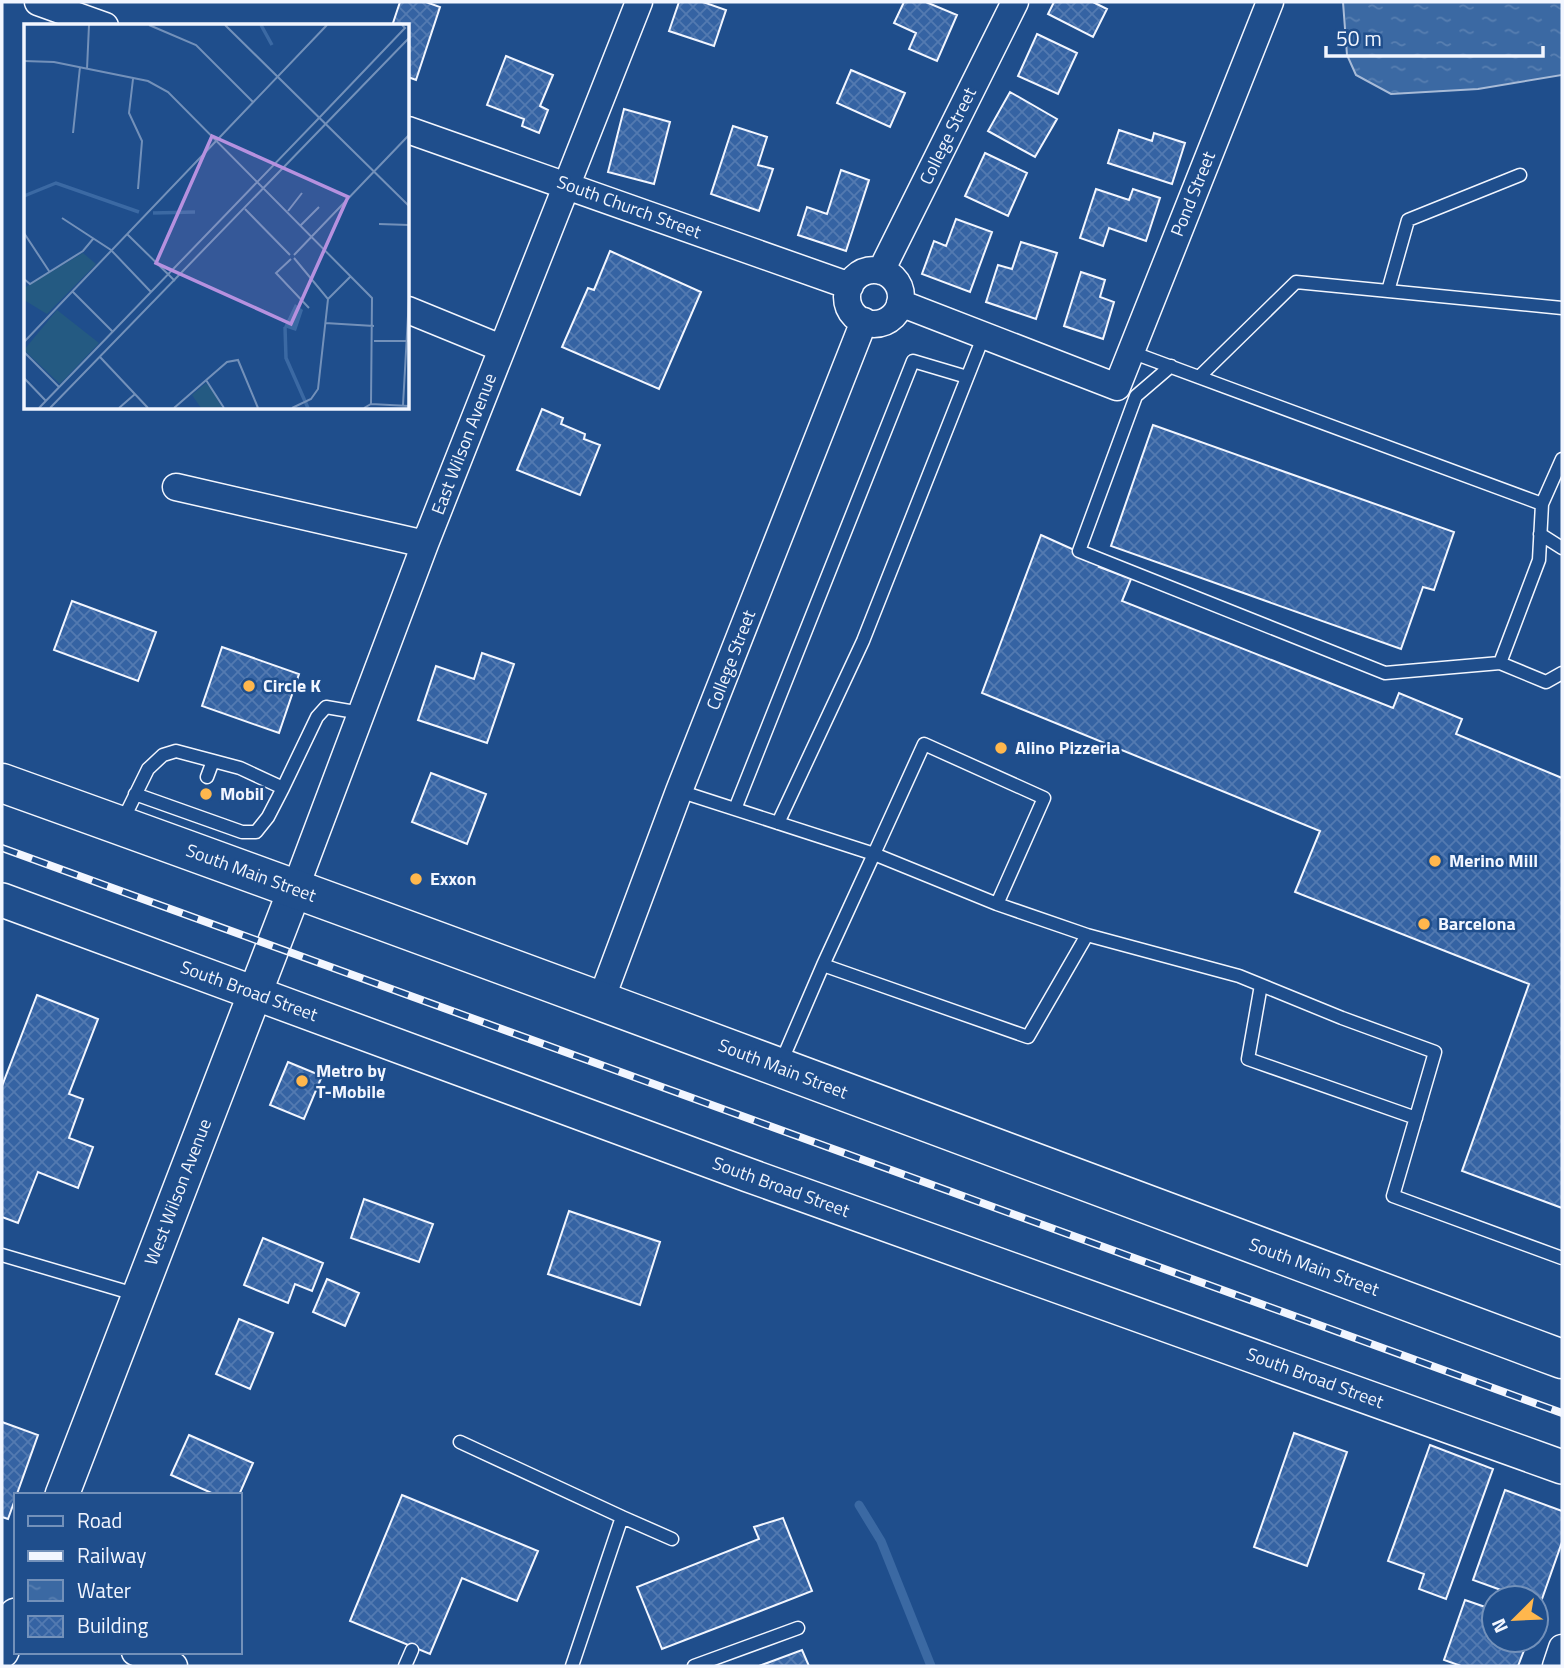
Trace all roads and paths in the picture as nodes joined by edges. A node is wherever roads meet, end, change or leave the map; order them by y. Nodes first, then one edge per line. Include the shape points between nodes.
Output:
1 (38, 2) edge
2 (639, 2) edge
3 (1015, 2) edge
4 (1269, 2) edge
5 (99, 24) edge
6 (410, 131) edge
7 (1520, 175) dead end
8 (566, 184) junction
9 (881, 271) junction
10 (850, 286) junction
11 (1388, 291) junction
12 (900, 303) junction
13 (1562, 308) edge
14 (410, 311) edge
15 (863, 321) junction
16 (984, 335) junction
17 (501, 348) junction
18 (1131, 352) junction
19 (1171, 366) junction
20 (967, 377) junction
21 (1199, 377) junction
22 (1126, 392) junction
23 (1562, 459) edge
24 (176, 487) dead end
25 (1542, 504) junction
26 (1540, 534) junction
27 (425, 544) junction
28 (1562, 548) edge
29 (1500, 663) junction
30 (1562, 673) edge
31 (361, 713) junction
32 (213, 761) junction
33 (207, 777) dead end
34 (2, 783) edge
35 (283, 788) junction
36 (679, 791) junction
37 (735, 809) junction
38 (128, 810) junction
39 (778, 823) junction
40 (874, 854) junction
41 (295, 889) junction
42 (2, 900) edge
43 (997, 904) junction
44 (1087, 936) junction
45 (823, 965) junction
46 (1261, 985) junction
47 (254, 993) junction
48 (601, 1000) junction
49 (778, 1068) junction
50 (1416, 1118) junction
51 (2, 1255) edge
52 (1562, 1258) edge
53 (138, 1295) junction
54 (1562, 1359) edge
55 (460, 1442) dead end
56 (1562, 1467) edge
57 (62, 1493) edge
58 (622, 1517) junction
59 (672, 1539) dead end
60 (14, 1618) edge
61 (798, 1628) dead end
62 (1562, 1648) edge
63 (412, 1650) dead end
64 (2, 1651) edge
65 (141, 1654) edge
66 (174, 1666) edge
67 (405, 1666) edge
68 (572, 1666) edge
69 (694, 1666) edge
70 (1556, 1666) edge

1 - 5 street
2 - 8 street, East Wilson Avenue
3 - 9 street, College Street
4 - 18 street, Pond Street
6 - 8 street, South Church Street
7 - 11 lane via 1408,220
8 - 10 street, South Church Street
8 - 17 street, East Wilson Avenue
9 - 10 street via 865,272
9 - 12 street via 900,288
10 - 15 street via 849,306
11 - 13 lane
11 - 21 lane via 1296,282
12 - 15 street via 884,322
12 - 16 street
14 - 17 street
15 - 36 street, College Street
16 - 20 lane
16 - 22 street
17 - 27 street, East Wilson Avenue
18 - 19 lane
18 - 22 street, Pond Street
19 - 21 lane
19 - 22 lane
20 - 37 lane via 914,362
20 - 39 lane via 863,641
21 - 25 lane
22 - 29 lane via 1079,551 1385,673
23 - 25 lane
24 - 27 street
25 - 26 lane
26 - 28 lane
26 - 29 lane via 1539,560
27 - 31 street, East Wilson Avenue
29 - 30 lane via 1546,682
31 - 35 lane via 326,707 317,716
31 - 41 street, East Wilson Avenue
32 - 33 lane
32 - 35 lane
32 - 38 lane via 176,751 163,755 148,769
34 - 38 main road, South Main Street
35 - 38 lane via 256,832 242,832 193,811
36 - 37 lane
36 - 48 street, College Street
37 - 39 lane
38 - 41 main road, South Main Street
39 - 40 lane
40 - 43 lane
40 - 43 lane via 924,744 1044,798
40 - 45 lane
41 - 47 street, West Wilson Avenue
41 - 48 main road, South Main Street
42 - 47 street, South Broad Street
43 - 44 lane
44 - 45 lane via 1028,1037
44 - 46 lane
45 - 49 lane
46 - 50 lane via 1248,1059
46 - 50 lane via 1435,1052
47 - 53 street, West Wilson Avenue
47 - 56 street, South Broad Street
48 - 49 main road, South Main Street
49 - 54 main road, South Main Street
50 - 52 lane via 1393,1196
51 - 53 lane
53 - 57 street, West Wilson Avenue
55 - 58 lane
58 - 59 lane
58 - 68 lane
60 - 64 street
61 - 69 lane
62 - 70 street
63 - 67 lane
65 - 66 street

